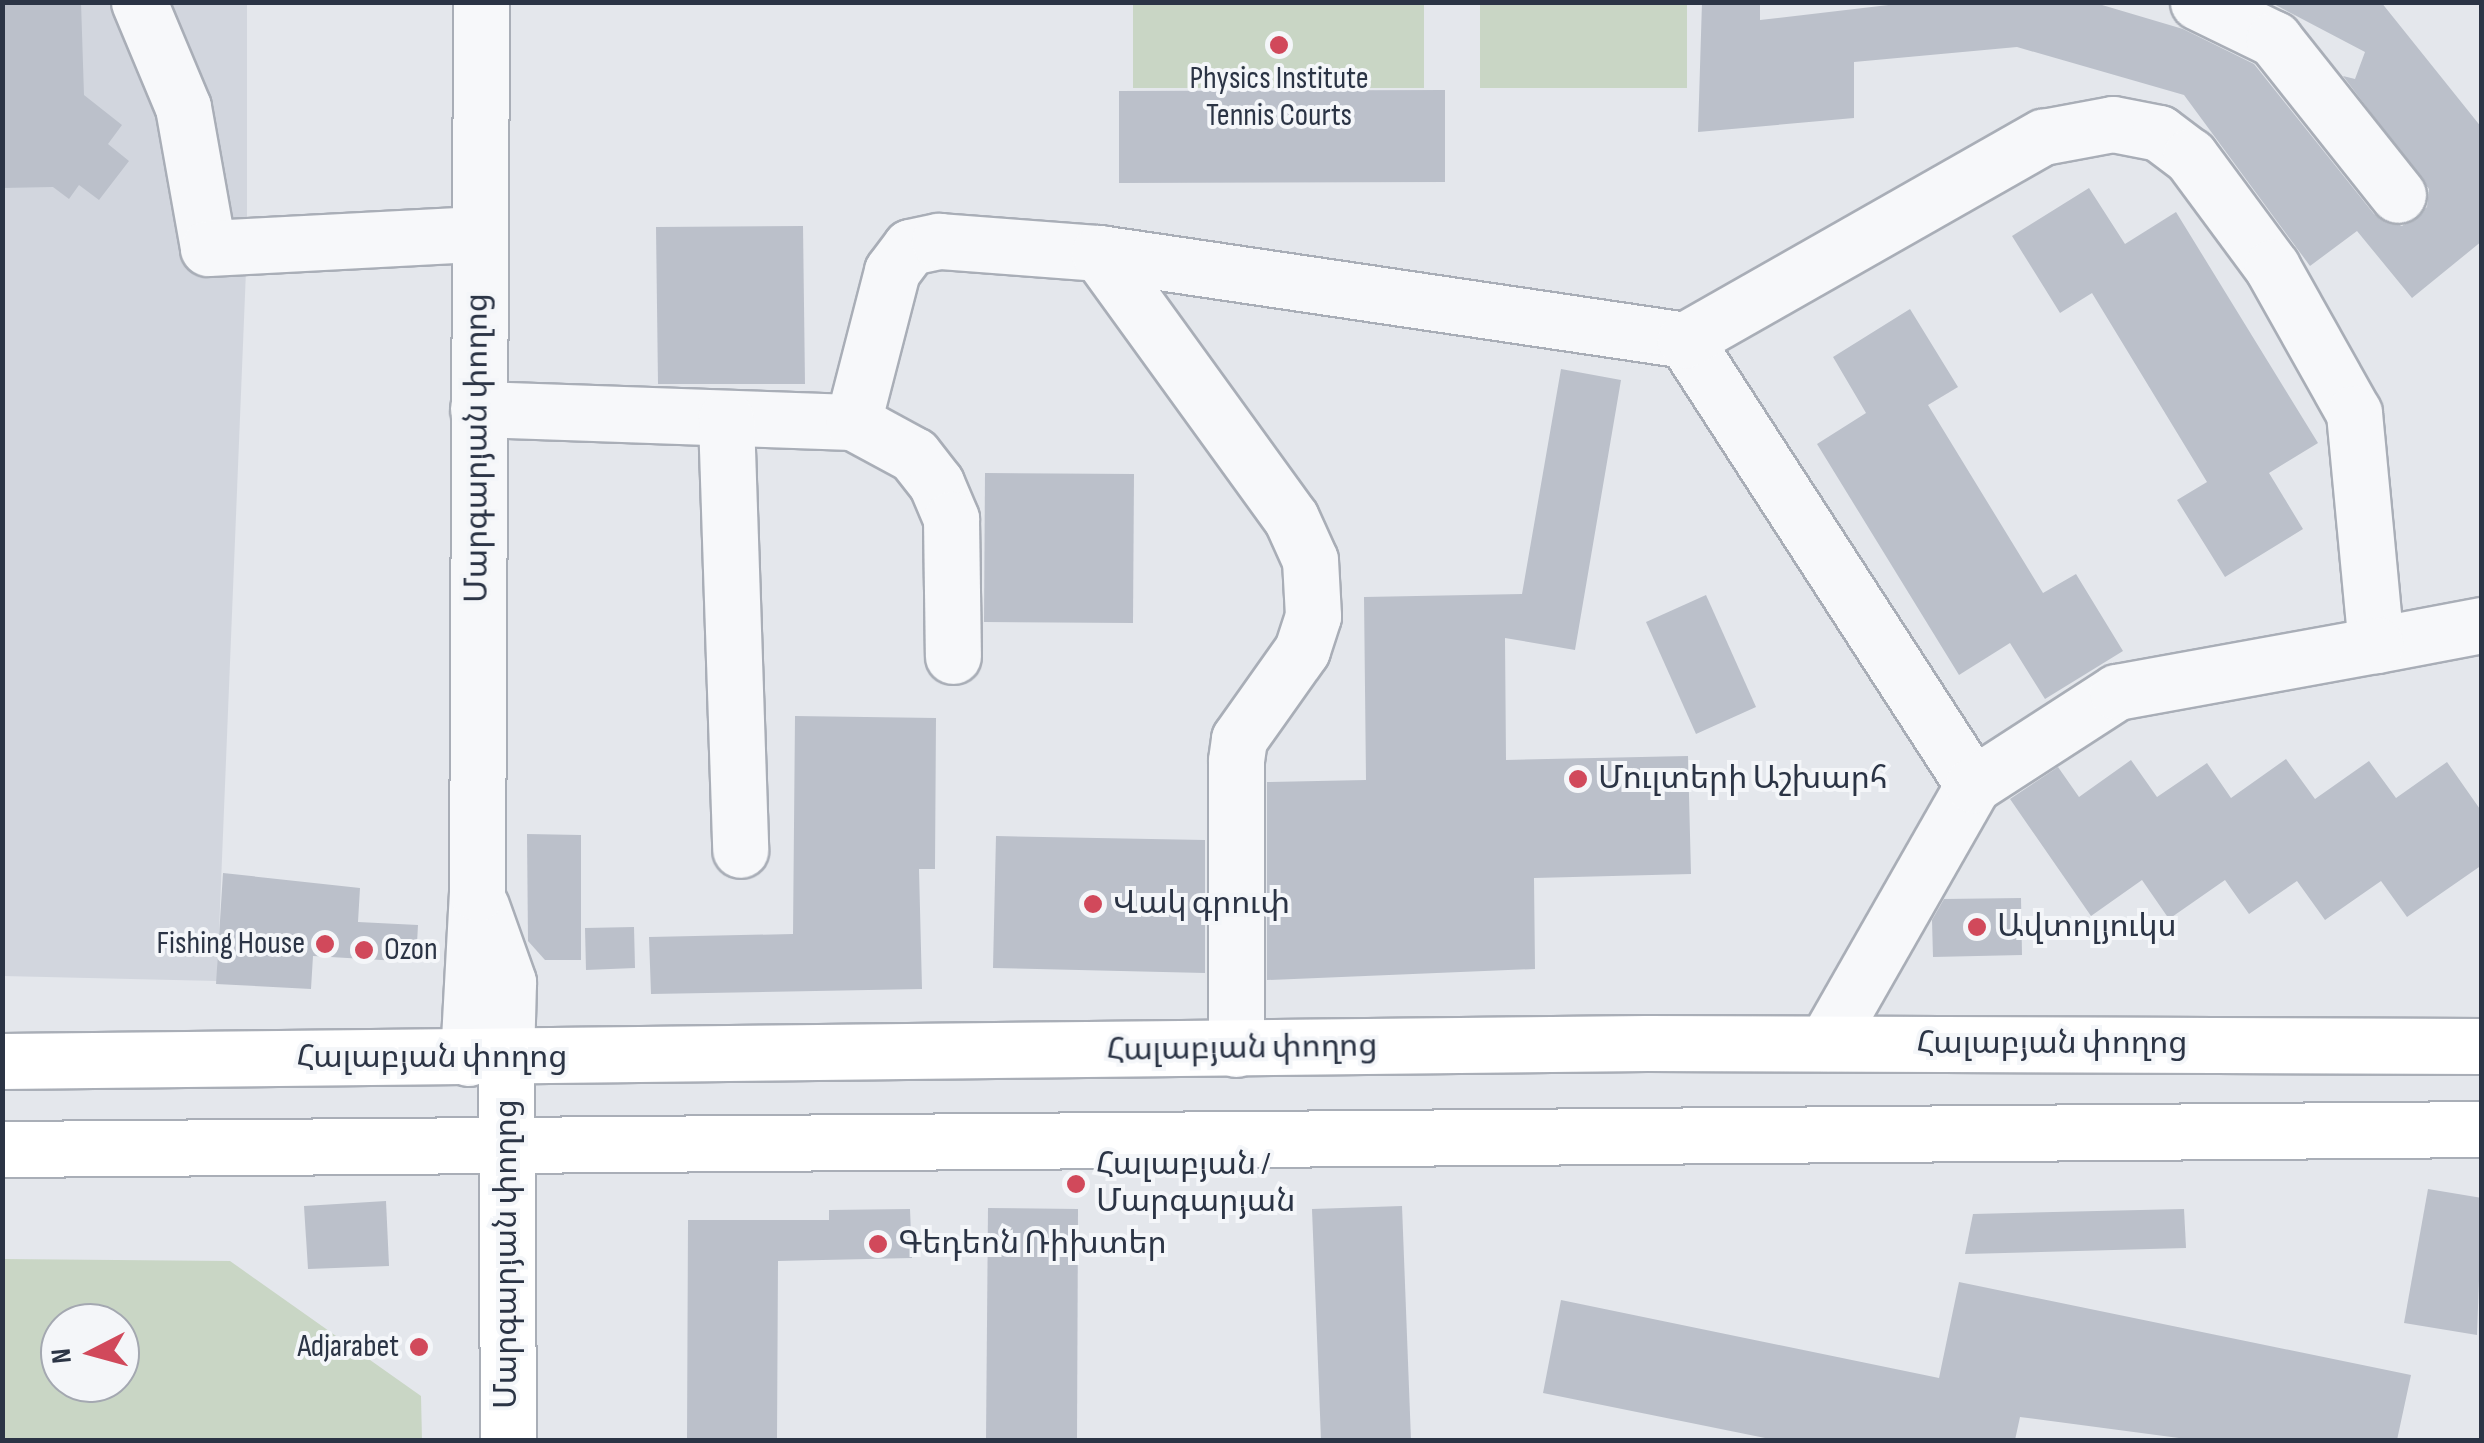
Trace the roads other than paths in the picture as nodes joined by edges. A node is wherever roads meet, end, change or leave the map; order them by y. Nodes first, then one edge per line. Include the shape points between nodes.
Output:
1 (139, 2) edge
2 (480, 2) edge
3 (2198, 2) edge
4 (2398, 194) dead end
5 (479, 234) junction
6 (1100, 252) junction
7 (1686, 340) junction
8 (478, 409) junction
9 (726, 419) junction
10 (853, 422) junction
11 (2482, 625) edge
12 (2376, 645) junction
13 (952, 656) dead end
14 (1972, 785) junction
15 (740, 850) dead end
16 (1826, 1042) junction
17 (2482, 1046) edge
18 (1236, 1049) junction
19 (487, 1058) junction
20 (2, 1061) edge
21 (2482, 1130) edge
22 (487, 1148) junction
23 (2, 1149) edge
24 (470, 1440) edge
25 (508, 1440) edge

1 - 5 street via 183,107 208,248
2 - 5 street, Մարգարյան փողոց
3 - 4 street via 2274,40
5 - 8 street, Մարգարյան փողոց
6 - 7 street
6 - 10 street via 939,242 910,247 892,271
6 - 18 street via 1291,518 1310,560 1313,616 1302,650 1239,739
7 - 12 street via 2044,137 2113,124 2159,133 2190,156 2272,267 2354,413
7 - 14 street
8 - 9 street
8 - 19 street, Մարգարյան փողոց via 477,894 508,982
9 - 10 street
9 - 15 street
10 - 13 street via 914,454 951,518
11 - 12 street
12 - 14 street via 2117,692
14 - 16 street
16 - 17 main road, Հալաբյան փողոց
16 - 18 main road, Հալաբյան փողոց
18 - 19 main road, Հալաբյան փողոց
19 - 20 main road, Հալաբյան փողոց
19 - 22 main road, Մարգարյան փողոց
21 - 22 main road
22 - 23 main road
22 - 24 main road, Մարգարյան փողոց
22 - 25 main road, Մարգարյան փողոց

